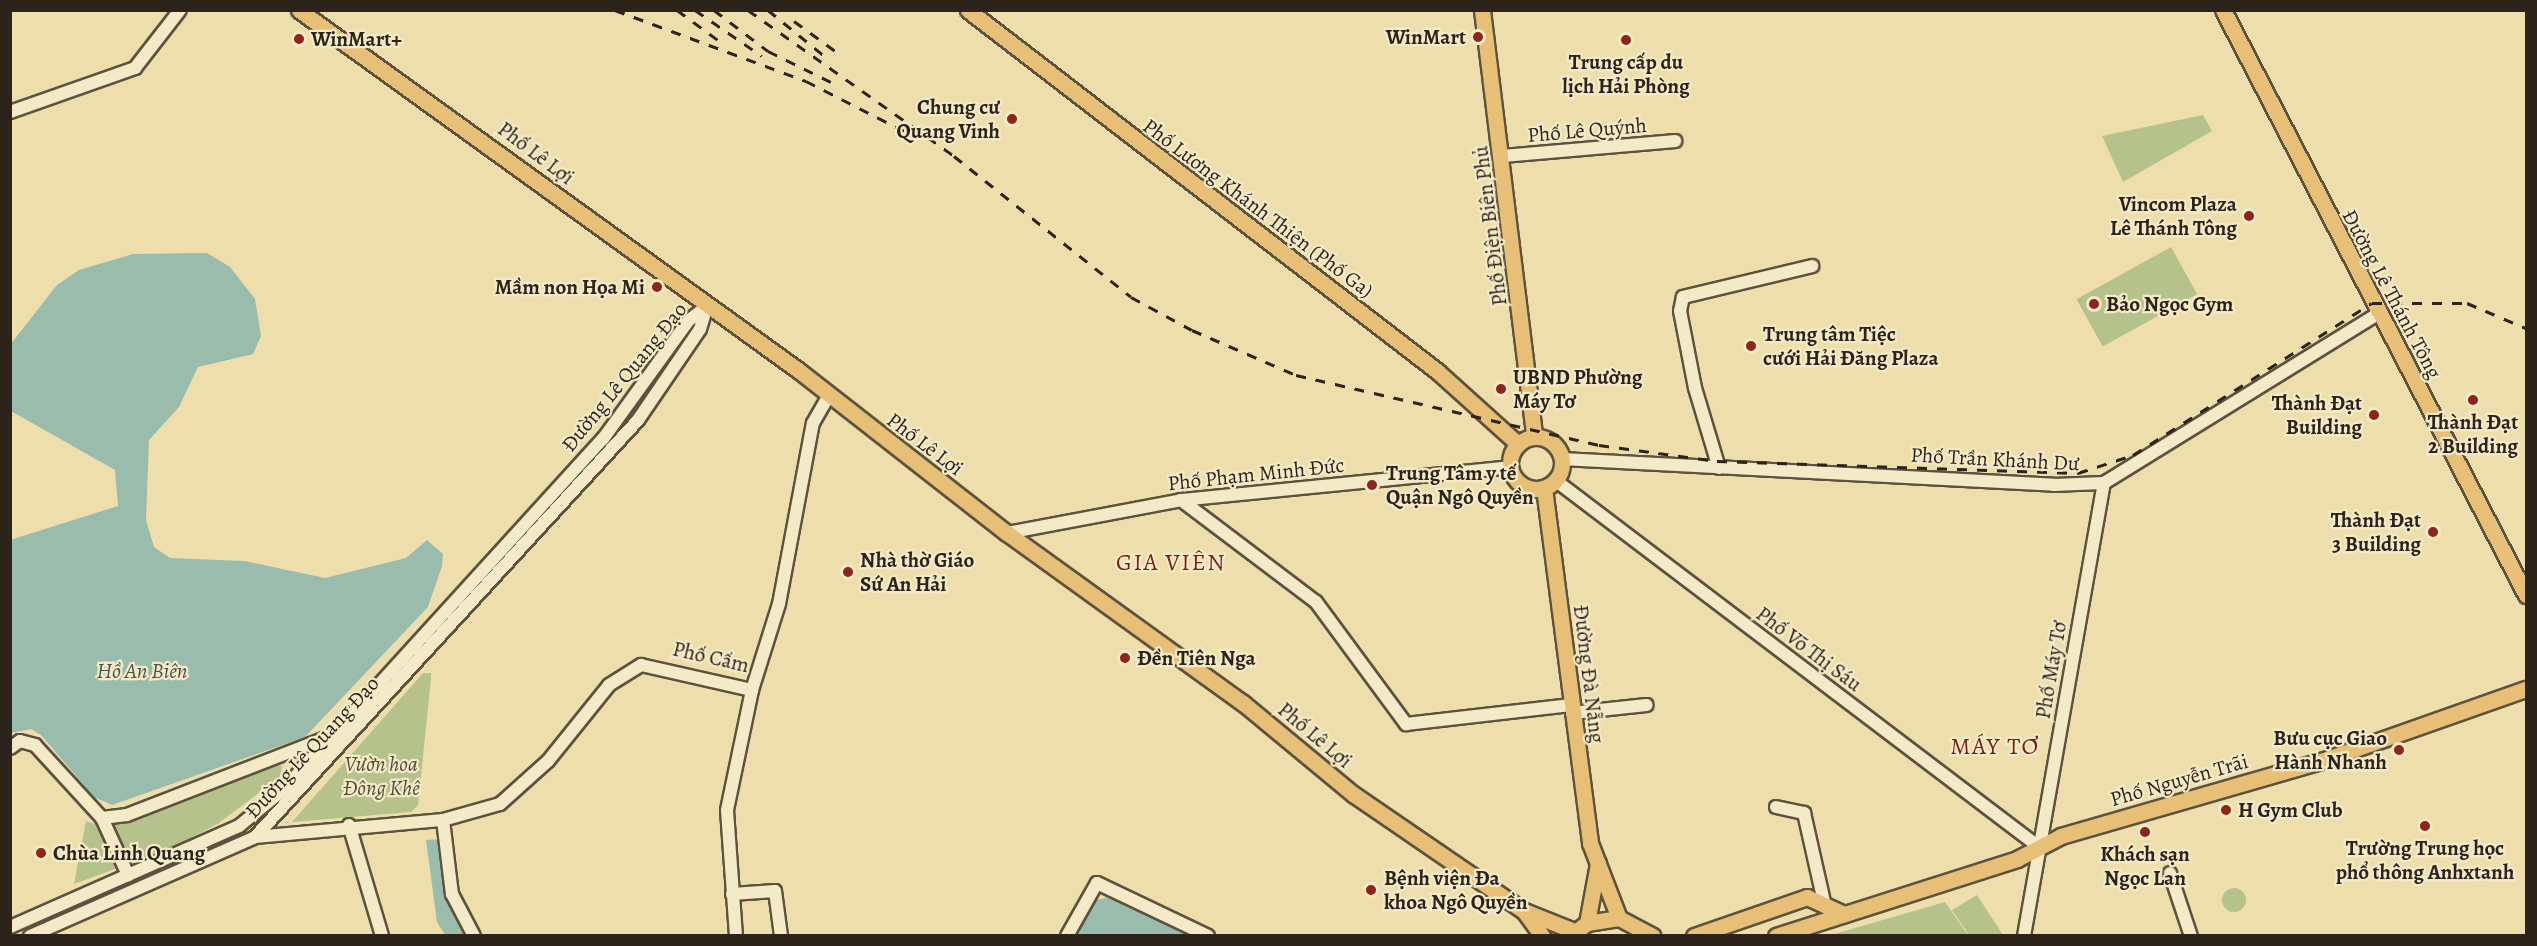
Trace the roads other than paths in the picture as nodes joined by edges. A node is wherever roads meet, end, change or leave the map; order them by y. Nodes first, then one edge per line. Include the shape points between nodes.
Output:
1 (180, 10) edge
2 (299, 10) edge
3 (968, 10) edge
4 (1482, 10) edge
5 (2223, 10) edge
6 (10, 112) edge
7 (1675, 141) dead end
8 (1503, 156) junction
9 (1812, 266) dead end
10 (706, 306) junction
11 (2378, 314) junction
12 (828, 396) junction
13 (1534, 436) junction
14 (1518, 444) junction
15 (1562, 459) junction
16 (1510, 467) junction
17 (1719, 468) junction
18 (2104, 483) junction
19 (1550, 484) junction
20 (1181, 500) junction
21 (1007, 532) junction
22 (2526, 595) edge
23 (2526, 689) edge
24 (752, 690) junction
25 (1647, 705) dead end
26 (1572, 709) junction
27 (354, 728) junction
28 (330, 736) junction
29 (10, 748) edge
30 (1776, 807) dead end
31 (102, 818) junction
32 (443, 820) junction
33 (349, 825) junction
34 (239, 826) junction
35 (255, 837) junction
36 (2038, 847) junction
37 (1598, 864) junction
38 (2170, 873) dead end
39 (129, 875) junction
40 (452, 894) junction
41 (732, 894) junction
42 (1824, 902) junction
43 (1524, 911) junction
44 (42, 912) junction
45 (1844, 914) junction
46 (1619, 918) junction
47 (10, 927) edge
48 (1577, 930) edge
49 (46, 932) edge
50 (1650, 933) edge
51 (30, 936) edge
52 (382, 936) edge
53 (466, 936) edge
54 (474, 936) edge
55 (736, 936) edge
56 (781, 936) edge
57 (1067, 936) edge
58 (1208, 936) edge
59 (1542, 936) edge
60 (1665, 936) edge
61 (1694, 936) edge
62 (1776, 936) edge
63 (2024, 936) edge
64 (2191, 936) edge

1 - 6 street via 135,68
2 - 10 main road, Phố Lê Lợi
3 - 14 main road, Phố Lương Khánh Thiện (Phố Ga) via 1437,371
4 - 8 main road, Phố Điện Biên Phủ
5 - 11 main road, Đường Lê Thánh Tông
7 - 8 street, Phố Lê Quýnh
8 - 13 main road, Phố Điện Biên Phủ
9 - 17 street via 1683,297 1680,311 1695,388
10 - 12 main road, Phố Lê Lợi
10 - 27 street, Đường Lê Quang Đạo via 700,328 638,420
10 - 28 street, Đường Lê Quang Đạo via 688,321 611,431
11 - 18 street, Phố Trần Khánh Dư
11 - 22 main road, Đường Lê Thánh Tông
12 - 21 main road, Phố Lê Lợi
12 - 24 street, Phố Cấm via 813,423 779,604
13 - 14 main road
13 - 15 main road via 1554,443
14 - 16 main road
15 - 17 street, Phố Trần Khánh Dư
15 - 19 main road
16 - 19 main road via 1523,485
16 - 20 street, Phố Phạm Minh Đức
17 - 18 street, Phố Trần Khánh Dư via 1838,470 2054,485
18 - 36 street, Phố Máy Tơ
19 - 26 main road, Đường Đà Nẵng
19 - 36 street, Phố Võ Thị Sáu
20 - 21 street, Phố Phạm Minh Đức
20 - 26 street via 1316,602 1406,724
21 - 43 main road, Phố Lê Lợi via 1243,703 1353,794
23 - 36 main road, Phố Nguyễn Trãi via 2321,761 2061,836
24 - 32 street, Phố Cấm via 642,665 601,693 524,787 500,804
24 - 41 street via 727,810
25 - 26 street
26 - 37 main road, Đường Đà Nẵng via 1590,843
27 - 28 street
27 - 35 street, Đường Lê Quang Đạo
28 - 31 street via 127,815
28 - 34 street, Đường Lê Quang Đạo via 284,789
29 - 31 street via 20,741 35,745
30 - 42 street via 1804,813
31 - 39 street
32 - 33 street, Phố Cấm
32 - 40 street
33 - 35 street, Phố Cấm
33 - 52 street
34 - 35 street
34 - 39 street, Đường Lê Quang Đạo
35 - 49 street
36 - 45 main road, Phố Nguyễn Trãi
36 - 63 street, Phố Máy Tơ
37 - 46 main road, Đường Đà Nẵng
37 - 48 main road, Đường Đà Nẵng
38 - 64 street
39 - 44 street, Đường Lê Quang Đạo
40 - 53 street
40 - 54 street
41 - 55 street
41 - 56 street via 775,891
42 - 45 main road
42 - 61 main road via 1807,897
43 - 48 main road, Phố Lê Lợi
43 - 59 main road, Phố Lê Lợi
44 - 47 street, Đường Lê Quang Đạo
44 - 49 street
45 - 62 main road, Phố Nguyễn Trãi
46 - 48 main road
46 - 50 main road
49 - 51 street
50 - 60 main road
57 - 58 street via 1097,883

